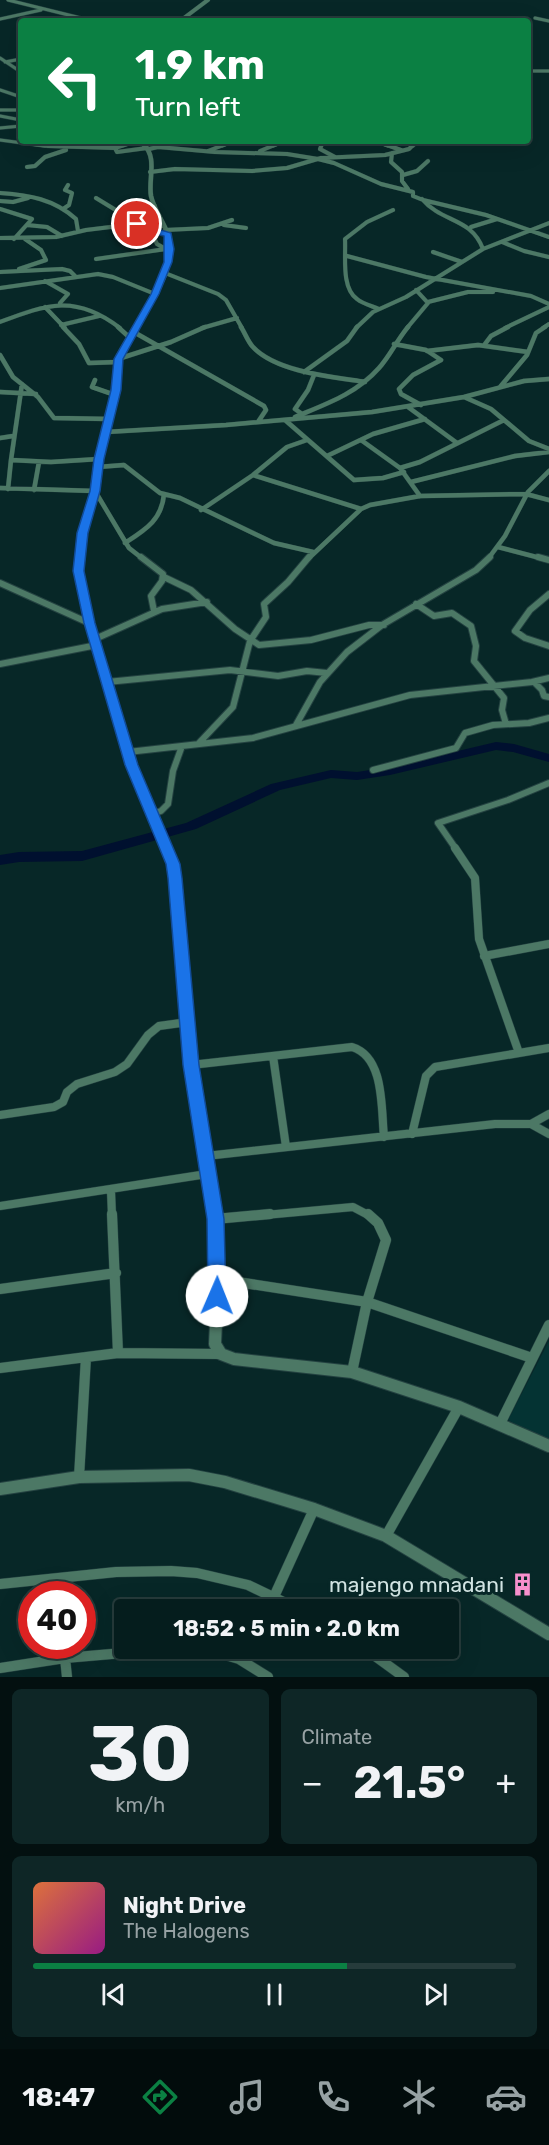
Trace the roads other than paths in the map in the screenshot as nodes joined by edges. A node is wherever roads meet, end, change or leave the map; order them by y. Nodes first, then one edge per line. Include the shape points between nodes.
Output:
1 (8, 0) edge
2 (208, 0) edge
3 (45, 9) junction
4 (81, 18) edge
5 (184, 18) edge
6 (535, 18) dead end
7 (0, 19) edge
8 (549, 21) edge
9 (0, 58) edge
10 (18, 60) edge
11 (5, 62) junction
12 (0, 64) edge
13 (10, 65) junction
14 (18, 70) edge
15 (531, 71) edge
16 (549, 71) edge
17 (0, 92) edge
18 (18, 96) edge
19 (0, 109) edge
20 (18, 110) edge
21 (18, 112) edge
22 (0, 116) edge
23 (9, 118) junction
24 (18, 120) edge
25 (18, 126) edge
26 (0, 128) edge
27 (0, 140) edge
28 (18, 142) edge
29 (32, 144) edge
30 (58, 144) edge
31 (128, 144) edge
32 (144, 144) edge
33 (155, 144) edge
34 (227, 144) edge
35 (278, 144) edge
36 (322, 144) edge
37 (383, 144) edge
38 (416, 144) edge
39 (48, 146) junction
40 (68, 148) junction
41 (115, 148) junction
42 (151, 148) junction
43 (320, 149) junction
44 (404, 151) junction
45 (207, 152) junction
46 (255, 153) junction
47 (392, 153) junction
48 (302, 156) junction
49 (335, 157) junction
50 (318, 159) junction
51 (428, 161) dead end
52 (27, 167) dead end
53 (150, 172) junction
54 (403, 176) junction
55 (68, 185) dead end
56 (408, 189) junction
57 (0, 193) edge
58 (30, 196) junction
59 (96, 198) dead end
60 (422, 199) junction
61 (0, 201) edge
62 (155, 206) junction
63 (0, 209) edge
64 (63, 209) junction
65 (393, 210) dead end
66 (117, 212) junction
67 (497, 219) junction
68 (232, 220) dead end
69 (137, 224) junction
70 (549, 224) edge
71 (27, 225) junction
72 (144, 225) junction
73 (224, 225) junction
74 (471, 227) junction
75 (246, 228) dead end
76 (528, 230) junction
77 (78, 231) junction
78 (163, 231) junction
79 (62, 236) junction
80 (549, 237) edge
81 (0, 238) edge
82 (14, 239) junction
83 (25, 239) junction
84 (502, 242) junction
85 (168, 249) junction
86 (483, 249) junction
87 (434, 252) dead end
88 (347, 256) junction
89 (549, 257) edge
90 (96, 259) dead end
91 (462, 261) junction
92 (15, 270) junction
93 (0, 272) edge
94 (165, 273) junction
95 (75, 276) junction
96 (434, 278) junction
97 (44, 281) junction
98 (1, 289) edge
99 (416, 290) junction
100 (496, 291) junction
101 (155, 294) junction
102 (428, 302) junction
103 (60, 303) junction
104 (549, 305) edge
105 (45, 308) junction
106 (379, 309) junction
107 (99, 315) junction
108 (237, 318) junction
109 (0, 322) edge
110 (549, 324) edge
111 (61, 325) junction
112 (131, 334) junction
113 (394, 344) junction
114 (485, 344) junction
115 (159, 347) junction
116 (427, 351) junction
117 (528, 352) junction
118 (0, 355) edge
119 (118, 361) junction
120 (304, 372) junction
121 (314, 375) junction
122 (549, 379) edge
123 (95, 380) dead end
124 (365, 382) junction
125 (22, 384) junction
126 (500, 387) junction
127 (0, 392) edge
128 (19, 393) junction
129 (36, 394) junction
130 (115, 395) junction
131 (464, 397) junction
132 (421, 405) junction
133 (408, 407) junction
134 (302, 414) junction
135 (110, 419) junction
136 (425, 419) junction
137 (286, 420) junction
138 (258, 422) junction
139 (502, 422) junction
140 (106, 432) junction
141 (13, 436) junction
142 (0, 438) edge
143 (307, 440) junction
144 (360, 440) junction
145 (457, 443) junction
146 (549, 450) edge
147 (327, 456) junction
148 (11, 460) junction
149 (39, 462) junction
150 (99, 463) junction
151 (402, 470) junction
152 (548, 474) edge
153 (253, 475) junction
154 (411, 482) junction
155 (0, 488) edge
156 (8, 489) junction
157 (34, 490) junction
158 (95, 491) junction
159 (164, 494) junction
160 (526, 494) junction
161 (420, 496) junction
162 (549, 500) edge
163 (361, 509) junction
164 (201, 510) junction
165 (125, 543) junction
166 (498, 547) junction
167 (313, 552) junction
168 (549, 560) edge
169 (164, 577) junction
170 (0, 583) edge
171 (549, 594) edge
172 (207, 602) junction
173 (416, 604) junction
174 (154, 611) junction
175 (89, 623) junction
176 (384, 625) junction
177 (250, 640) junction
178 (96, 642) junction
179 (549, 646) edge
180 (0, 664) edge
181 (244, 670) junction
182 (327, 673) junction
183 (549, 678) edge
184 (107, 682) junction
185 (534, 682) junction
186 (495, 686) junction
187 (549, 697) edge
188 (549, 718) edge
189 (506, 724) junction
190 (293, 726) junction
191 (199, 743) junction
192 (182, 746) junction
193 (128, 752) junction
194 (373, 770) dead end
195 (549, 783) edge
196 (152, 814) junction
197 (549, 944) edge
198 (484, 956) junction
199 (188, 1022) junction
200 (549, 1048) edge
201 (519, 1053) junction
202 (273, 1056) junction
203 (191, 1065) junction
204 (549, 1114) edge
205 (0, 1115) edge
206 (531, 1124) junction
207 (412, 1134) junction
208 (549, 1134) edge
209 (384, 1137) junction
210 (286, 1147) junction
211 (206, 1156) junction
212 (207, 1174) junction
213 (111, 1191) junction
214 (0, 1206) edge
215 (215, 1219) junction
216 (116, 1273) junction
217 (218, 1279) junction
218 (0, 1289) edge
219 (367, 1302) junction
220 (549, 1325) edge
221 (118, 1353) junction
222 (221, 1354) junction
223 (86, 1357) junction
224 (532, 1358) junction
225 (0, 1368) edge
226 (352, 1372) junction
227 (459, 1407) junction
228 (500, 1424) junction
229 (549, 1446) edge
230 (79, 1477) junction
231 (0, 1489) edge
232 (314, 1509) junction
233 (386, 1536) junction
234 (0, 1584) edge
235 (277, 1595) junction
236 (275, 1599) edge
237 (283, 1599) edge
238 (549, 1634) edge
239 (114, 1654) edge
240 (96, 1655) edge
241 (58, 1659) edge
242 (65, 1659) edge
243 (239, 1659) edge
244 (379, 1659) edge
245 (0, 1668) edge
246 (67, 1677) edge
247 (268, 1677) edge
248 (404, 1677) edge

1 - 3 street
2 - 5 street
3 - 4 street
3 - 7 street
6 - 8 street
9 - 11 street
10 - 11 street
11 - 13 street
12 - 13 street
13 - 14 street
15 - 16 street
17 - 18 street
19 - 20 street
21 - 23 street
22 - 23 street
23 - 24 street
25 - 26 street
27 - 28 street
29 - 39 street
30 - 39 street
31 - 41 street
32 - 42 street
33 - 42 street
34 - 45 street
35 - 46 street
36 - 43 street
37 - 44 street
38 - 44 street
39 - 40 street
40 - 41 street
40 - 52 street
41 - 42 street via 122,153
42 - 45 street
42 - 53 street
43 - 48 street
43 - 49 street
44 - 47 street
45 - 46 street
46 - 48 street
47 - 49 street via 366,158
47 - 54 street via 391,163
48 - 50 street
49 - 50 street
50 - 53 street via 295,167 258,171
50 - 56 street via 381,184
51 - 54 street
53 - 62 street
54 - 56 street
55 - 64 street via 65,190 72,193 69,205
56 - 60 street
57 - 58 street
58 - 61 street via 13,202
58 - 64 street
59 - 66 street
60 - 67 street
60 - 74 street via 432,211
62 - 66 street
62 - 78 street
63 - 71 street via 32,219
64 - 77 street via 77,221
65 - 88 street via 346,237
66 - 69 street
67 - 74 street
67 - 76 street
68 - 73 street
69 - 72 street
69 - 77 street
70 - 76 street
71 - 79 street via 47,227
71 - 82 street
72 - 78 street
72 - 78 street
73 - 75 street
73 - 78 street
74 - 86 street
76 - 80 street
76 - 84 street
77 - 79 street
78 - 85 street
78 - 85 street via 154,238
79 - 83 street
81 - 82 street
82 - 83 street
83 - 92 street via 41,250 46,260
84 - 86 street
84 - 89 street
85 - 90 street
85 - 94 street
86 - 91 street
87 - 91 street
88 - 96 street
88 - 106 street via 351,294
91 - 96 street
92 - 93 street
92 - 95 street via 63,269
94 - 101 street
94 - 108 street via 219,294
95 - 97 street
95 - 101 street via 104,274
96 - 99 street
96 - 100 street
97 - 98 street
97 - 103 street via 68,294
99 - 102 street
99 - 106 street
100 - 102 street via 468,292
100 - 104 street via 531,296
101 - 112 street
102 - 113 street
103 - 105 street
103 - 107 street
104 - 114 street via 499,331
105 - 109 street
105 - 111 street
106 - 120 street via 361,321 347,341
107 - 111 street
107 - 112 street
108 - 115 street via 212,324
108 - 120 street via 259,353
110 - 117 street via 536,333
111 - 119 street via 79,344 89,363
112 - 115 street
112 - 119 street
113 - 116 street
113 - 124 street
114 - 116 street
114 - 117 street
115 - 119 street
115 - 138 street via 264,406 266,410
116 - 132 street via 440,358 440,362 413,375 399,389
117 - 126 street
118 - 125 street
119 - 130 street
120 - 121 street
121 - 124 street
121 - 134 street via 295,409
122 - 126 street
123 - 130 street via 92,387
124 - 134 street via 342,398
125 - 128 street
125 - 129 street
126 - 131 street
127 - 128 street
128 - 129 street
128 - 141 street
129 - 135 street via 57,419
130 - 135 street
131 - 132 street
131 - 139 street via 490,409
132 - 133 street
133 - 136 street
133 - 137 street
134 - 137 street
135 - 140 street
136 - 144 street
136 - 145 street
137 - 138 street
137 - 143 street
138 - 140 street
139 - 145 street
139 - 146 street
140 - 150 street
141 - 142 street
141 - 148 street
143 - 147 street
143 - 153 street via 287,447
144 - 147 street
144 - 151 street
145 - 151 street
146 - 154 street
147 - 151 street via 354,480 376,479
148 - 149 street
148 - 156 street
149 - 150 street
149 - 157 street
150 - 158 street
150 - 159 street via 124,465
151 - 154 street
152 - 160 street
153 - 163 street
153 - 164 street
154 - 161 street
155 - 156 street
156 - 157 street
157 - 158 street
158 - 165 street
158 - 175 street via 82,533 78,571
159 - 164 street
159 - 165 street via 162,513 146,530
160 - 161 street
160 - 162 street
160 - 166 street
161 - 163 street
163 - 167 street
164 - 167 street via 274,543
165 - 169 street
166 - 168 street
166 - 173 street via 476,570
167 - 177 street via 264,604 266,617
169 - 172 street via 179,582
169 - 174 street via 151,596
170 - 175 street
171 - 179 street via 530,610 515,631
172 - 174 street
172 - 177 street
173 - 176 street
173 - 186 street via 434,616 452,613 471,626 476,646 474,664
174 - 178 street
175 - 178 street
176 - 177 street via 261,646
176 - 182 street
177 - 181 street
178 - 180 street
178 - 184 street
181 - 182 street via 278,676 307,671
181 - 184 street
181 - 191 street via 233,707
182 - 190 street via 300,722
183 - 185 street
184 - 193 street
185 - 186 street
185 - 187 street
186 - 189 street via 504,698
186 - 190 street via 390,699
188 - 189 street
189 - 194 street via 465,733 456,748
190 - 191 street via 252,738
191 - 192 street
192 - 193 street
192 - 196 street via 168,804
193 - 196 street
195 - 198 street via 438,823 475,878
196 - 199 street via 173,864
197 - 198 street
198 - 201 street
199 - 203 street
199 - 205 street via 159,1026 127,1064 77,1084 54,1107
200 - 201 street
201 - 207 street via 435,1067 426,1076
202 - 203 street
202 - 209 street via 352,1047 364,1051 375,1077
202 - 210 street
203 - 211 street
204 - 206 street
206 - 207 street via 495,1124
206 - 208 street
207 - 209 street
209 - 210 street
210 - 211 street
211 - 212 street
212 - 213 street
212 - 215 street
213 - 214 street
213 - 216 street
215 - 217 street
215 - 219 street via 353,1207 369,1213 386,1240
216 - 218 street
216 - 221 street
217 - 219 street
217 - 222 street via 215,1344
219 - 224 street
219 - 226 street
220 - 224 street
221 - 222 street
221 - 223 street
222 - 226 street
223 - 225 street
223 - 230 street
224 - 228 street
226 - 227 street
227 - 228 street
227 - 233 street
228 - 229 street
230 - 231 street
230 - 232 street via 189,1475
232 - 233 street
232 - 235 street
233 - 238 street
234 - 235 street via 136,1570 179,1570 238,1580
235 - 236 street
235 - 237 street
239 - 240 street
241 - 245 street
242 - 246 street
243 - 247 street
244 - 248 street

